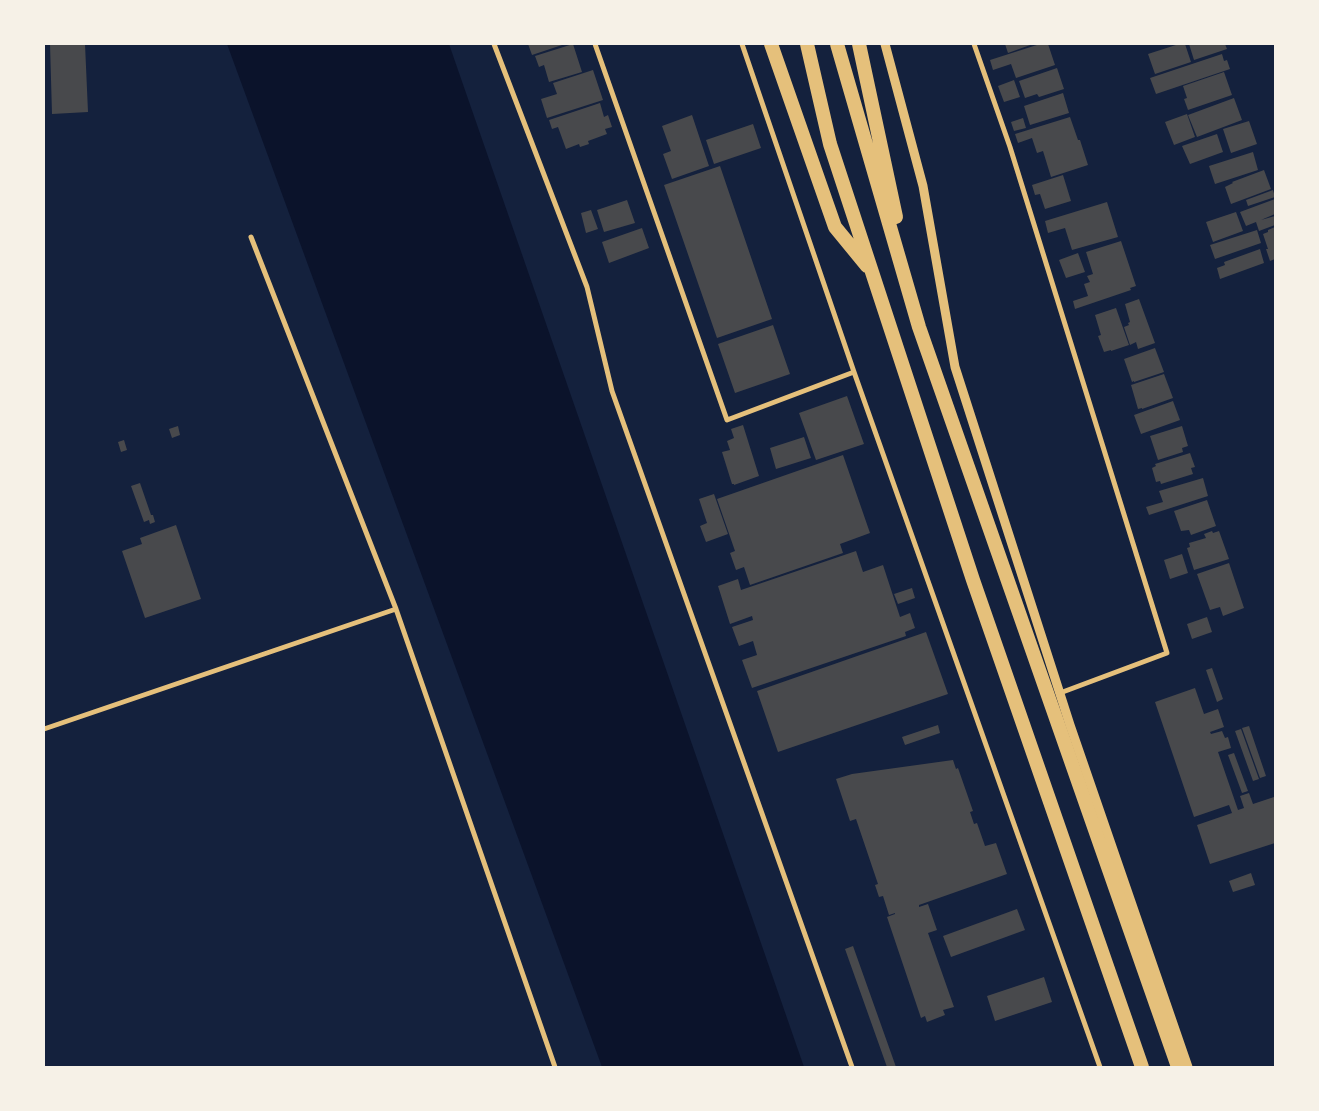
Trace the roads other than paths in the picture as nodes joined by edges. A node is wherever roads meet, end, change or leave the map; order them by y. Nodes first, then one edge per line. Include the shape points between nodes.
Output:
1 (494, 44) edge
2 (596, 44) edge
3 (742, 44) edge
4 (771, 44) edge
5 (807, 44) edge
6 (837, 44) edge
7 (859, 44) edge
8 (885, 44) edge
9 (974, 44) edge
10 (251, 236) dead end
11 (872, 272) junction
12 (919, 328) junction
13 (854, 372) junction
14 (396, 609) junction
15 (1060, 693) junction
16 (44, 729) edge
17 (555, 1067) edge
18 (852, 1067) edge
19 (1100, 1067) edge
20 (1142, 1067) edge
21 (1178, 1067) edge
22 (1188, 1067) edge

1 - 18 street via 587,287 612,391
2 - 13 street via 727,420
3 - 13 street
4 - 11 highway via 835,227
5 - 11 highway via 830,144
6 - 12 highway
7 - 12 highway
8 - 15 street via 923,186 955,367
9 - 15 street via 1010,147 1167,653
10 - 14 street
11 - 20 highway via 973,580
12 - 21 highway
13 - 19 street
14 - 16 street
14 - 17 street
15 - 22 street

